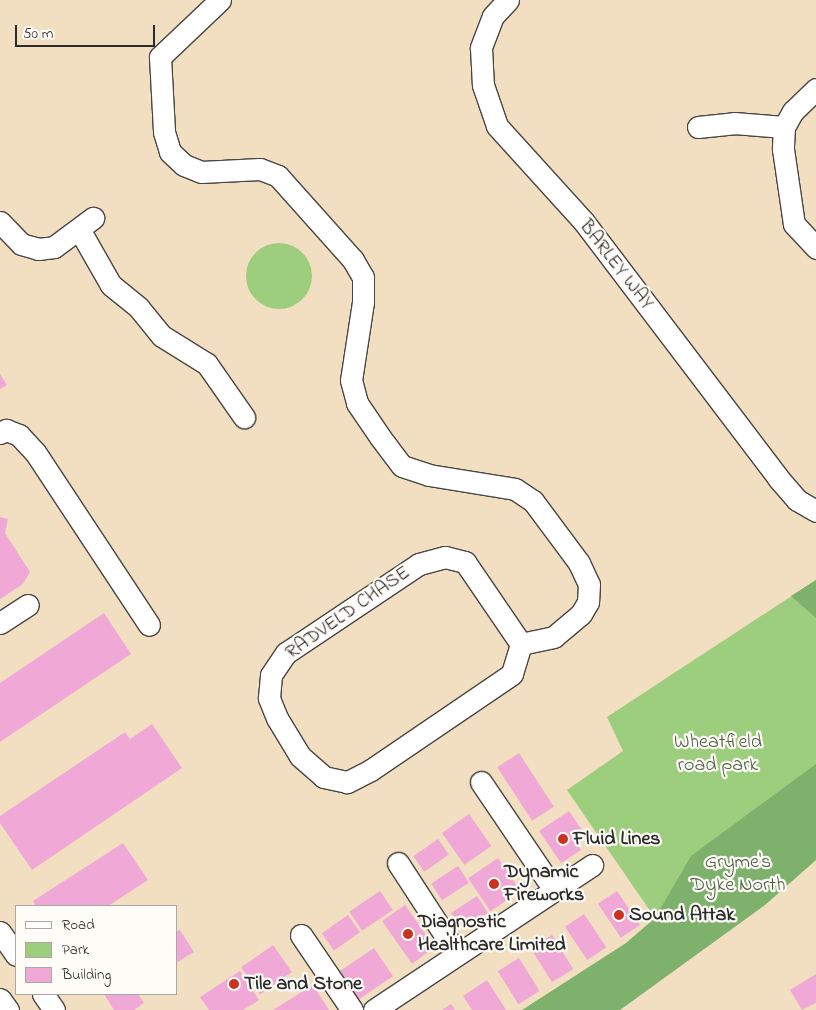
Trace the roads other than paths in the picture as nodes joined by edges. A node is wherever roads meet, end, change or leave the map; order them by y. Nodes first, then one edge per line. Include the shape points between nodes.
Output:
1 (220, 0) edge
2 (508, 0) edge
3 (816, 89) edge
4 (698, 127) dead end
5 (784, 127) junction
6 (0, 222) edge
7 (816, 248) edge
8 (244, 417) dead end
9 (0, 433) edge
10 (816, 511) edge
11 (28, 605) dead end
12 (0, 623) edge
13 (149, 625) dead end
14 (521, 644) junction
15 (481, 782) dead end
16 (398, 863) dead end
17 (592, 865) dead end
18 (554, 890) junction
19 (0, 932) edge
20 (301, 935) dead end
21 (15, 954) edge
22 (457, 954) junction
23 (44, 995) edge
24 (0, 999) edge
25 (8, 1010) edge
26 (54, 1010) edge
27 (352, 1010) edge
28 (374, 1010) edge

1 - 14 street via 160,57 164,132 170,152 184,165 202,172 260,169 278,176 353,260 363,277 363,302 350,380 356,403 402,466 429,475 515,489 533,501 579,564 589,584 588,602 572,625 554,637
2 - 10 street, BARLEY WAY via 494,16 481,48 482,85 496,126 584,222 778,478 797,500
3 - 5 street via 793,111
4 - 5 street via 734,123
5 - 7 street via 783,149 794,224
6 - 8 street via 22,244 38,249 54,247 86,224 111,284 139,308 162,336 206,364
9 - 13 street via 6,430 19,435 35,452
11 - 12 street
14 - 14 street, RADVELD CHASE via 465,562 445,557 419,564 286,653 271,675 269,698 300,756 324,777 347,782 371,770 512,674
15 - 18 street
16 - 22 street
17 - 18 street
18 - 22 street
19 - 21 street
20 - 27 street
22 - 28 street
23 - 26 street
24 - 25 street

